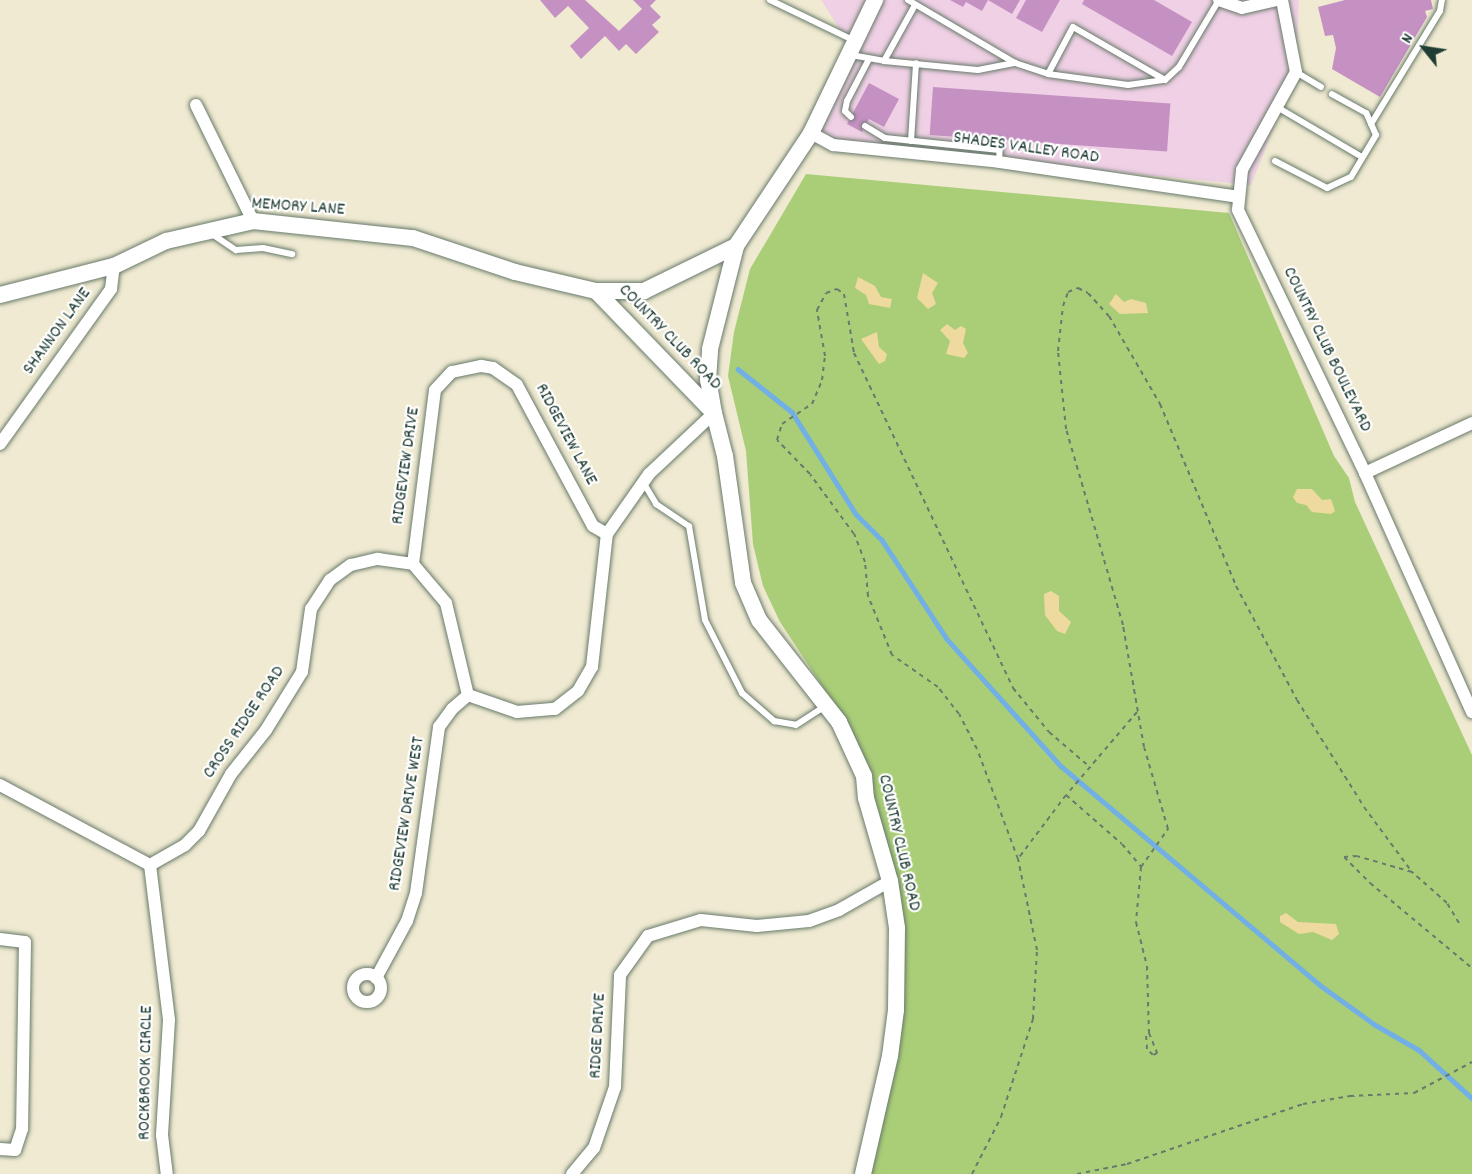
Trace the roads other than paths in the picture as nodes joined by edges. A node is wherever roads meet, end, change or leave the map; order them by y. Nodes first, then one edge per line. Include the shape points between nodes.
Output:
1 (770, 0) edge
2 (875, 0) edge
3 (908, 0) edge
4 (1219, 0) edge
5 (1280, 0) edge
6 (1442, 0) edge
7 (915, 4) junction
8 (852, 48) junction
9 (869, 59) junction
10 (885, 61) junction
11 (916, 63) junction
12 (1015, 63) junction
13 (1296, 72) junction
14 (1048, 74) junction
15 (1165, 80) junction
16 (1321, 87) dead end
17 (1332, 93) dead end
18 (196, 105) dead end
19 (1277, 107) junction
20 (851, 117) dead end
21 (1371, 124) junction
22 (865, 126) dead end
23 (811, 133) junction
24 (911, 141) junction
25 (1000, 142) dead end
26 (999, 156) junction
27 (1362, 158) junction
28 (1275, 162) dead end
29 (1238, 197) junction
30 (253, 221) junction
31 (210, 231) junction
32 (736, 246) junction
33 (292, 254) dead end
34 (114, 266) junction
35 (596, 291) junction
36 (0, 295) edge
37 (481, 366) joint
38 (714, 413) junction
39 (1472, 423) edge
40 (0, 444) edge
41 (1365, 473) junction
42 (643, 482) junction
43 (607, 534) junction
44 (412, 564) junction
45 (468, 694) junction
46 (826, 705) junction
47 (1472, 712) edge
48 (0, 785) edge
49 (150, 865) junction
50 (890, 880) junction
51 (0, 939) edge
52 (376, 978) dead end
53 (0, 1149) edge
54 (167, 1174) edge
55 (573, 1174) edge
56 (863, 1174) edge

1 - 8 lane
2 - 8 street, COUNTRY CLUB ROAD
3 - 7 lane
4 - 5 street via 1242,8
4 - 15 lane via 1179,67
5 - 13 street
6 - 21 lane via 1440,11
7 - 10 lane
7 - 12 lane
8 - 9 lane
8 - 23 street, COUNTRY CLUB ROAD
9 - 10 lane
9 - 20 lane via 846,101 845,111
10 - 11 lane
11 - 12 lane via 978,70
11 - 24 lane
12 - 14 lane
13 - 16 lane
13 - 19 street, COUNTRY CLUB BOULEVARD
14 - 15 lane via 1128,85
14 - 15 lane via 1073,27
17 - 21 lane via 1366,113
18 - 30 street
19 - 27 lane
19 - 29 street, COUNTRY CLUB BOULEVARD via 1242,170
21 - 27 lane via 1376,135
22 - 24 lane via 885,138
23 - 26 street, SHADES VALLEY ROAD via 833,145
23 - 32 street, COUNTRY CLUB ROAD
24 - 26 lane
25 - 26 lane
26 - 29 street, SHADES VALLEY ROAD
27 - 28 lane via 1351,177 1327,188
29 - 41 street, COUNTRY CLUB BOULEVARD via 1246,228
30 - 31 street, MEMORY LANE
30 - 35 street, MEMORY LANE via 413,238 515,272
31 - 33 lane via 236,250 263,248
31 - 34 street, MEMORY LANE via 166,242
32 - 35 street, MEMORY LANE via 644,291
32 - 38 street, COUNTRY CLUB ROAD via 710,349 708,380
34 - 36 street, MEMORY LANE
34 - 40 street, SHANNON LANE via 111,289
35 - 38 street, COUNTRY CLUB ROAD
37 - 43 street, RIDGEVIEW LANE via 493,368 517,385 593,526
37 - 44 street, RIDGEVIEW DRIVE via 452,372 435,390
38 - 42 street
38 - 46 street, COUNTRY CLUB ROAD via 725,456 743,583 759,620
39 - 41 street
41 - 47 street, COUNTRY CLUB BOULEVARD
42 - 43 street
42 - 46 lane via 656,504 689,526 705,620 742,693 774,721 796,725
43 - 45 street via 592,667 578,691 555,709 517,712
44 - 45 street via 446,603
44 - 49 street, CROSS RIDGE ROAD via 378,559 351,565 330,580 311,609 302,672 266,730 231,774 199,831 185,845
45 - 52 street, RIDGEVIEW DRIVE WEST via 439,727 416,893 407,921
46 - 50 street, COUNTRY CLUB ROAD via 839,722 864,776 866,798
48 - 49 street
49 - 54 street, ROCKBROOK CIRCLE via 169,1020 162,1135
50 - 55 street, RIDGE DRIVE via 839,910 809,921 757,926 701,920 648,936 620,975 615,1087 594,1148
50 - 56 street, COUNTRY CLUB ROAD via 897,928 896,1010 890,1056
51 - 53 street via 25,942 22,1129 15,1150

